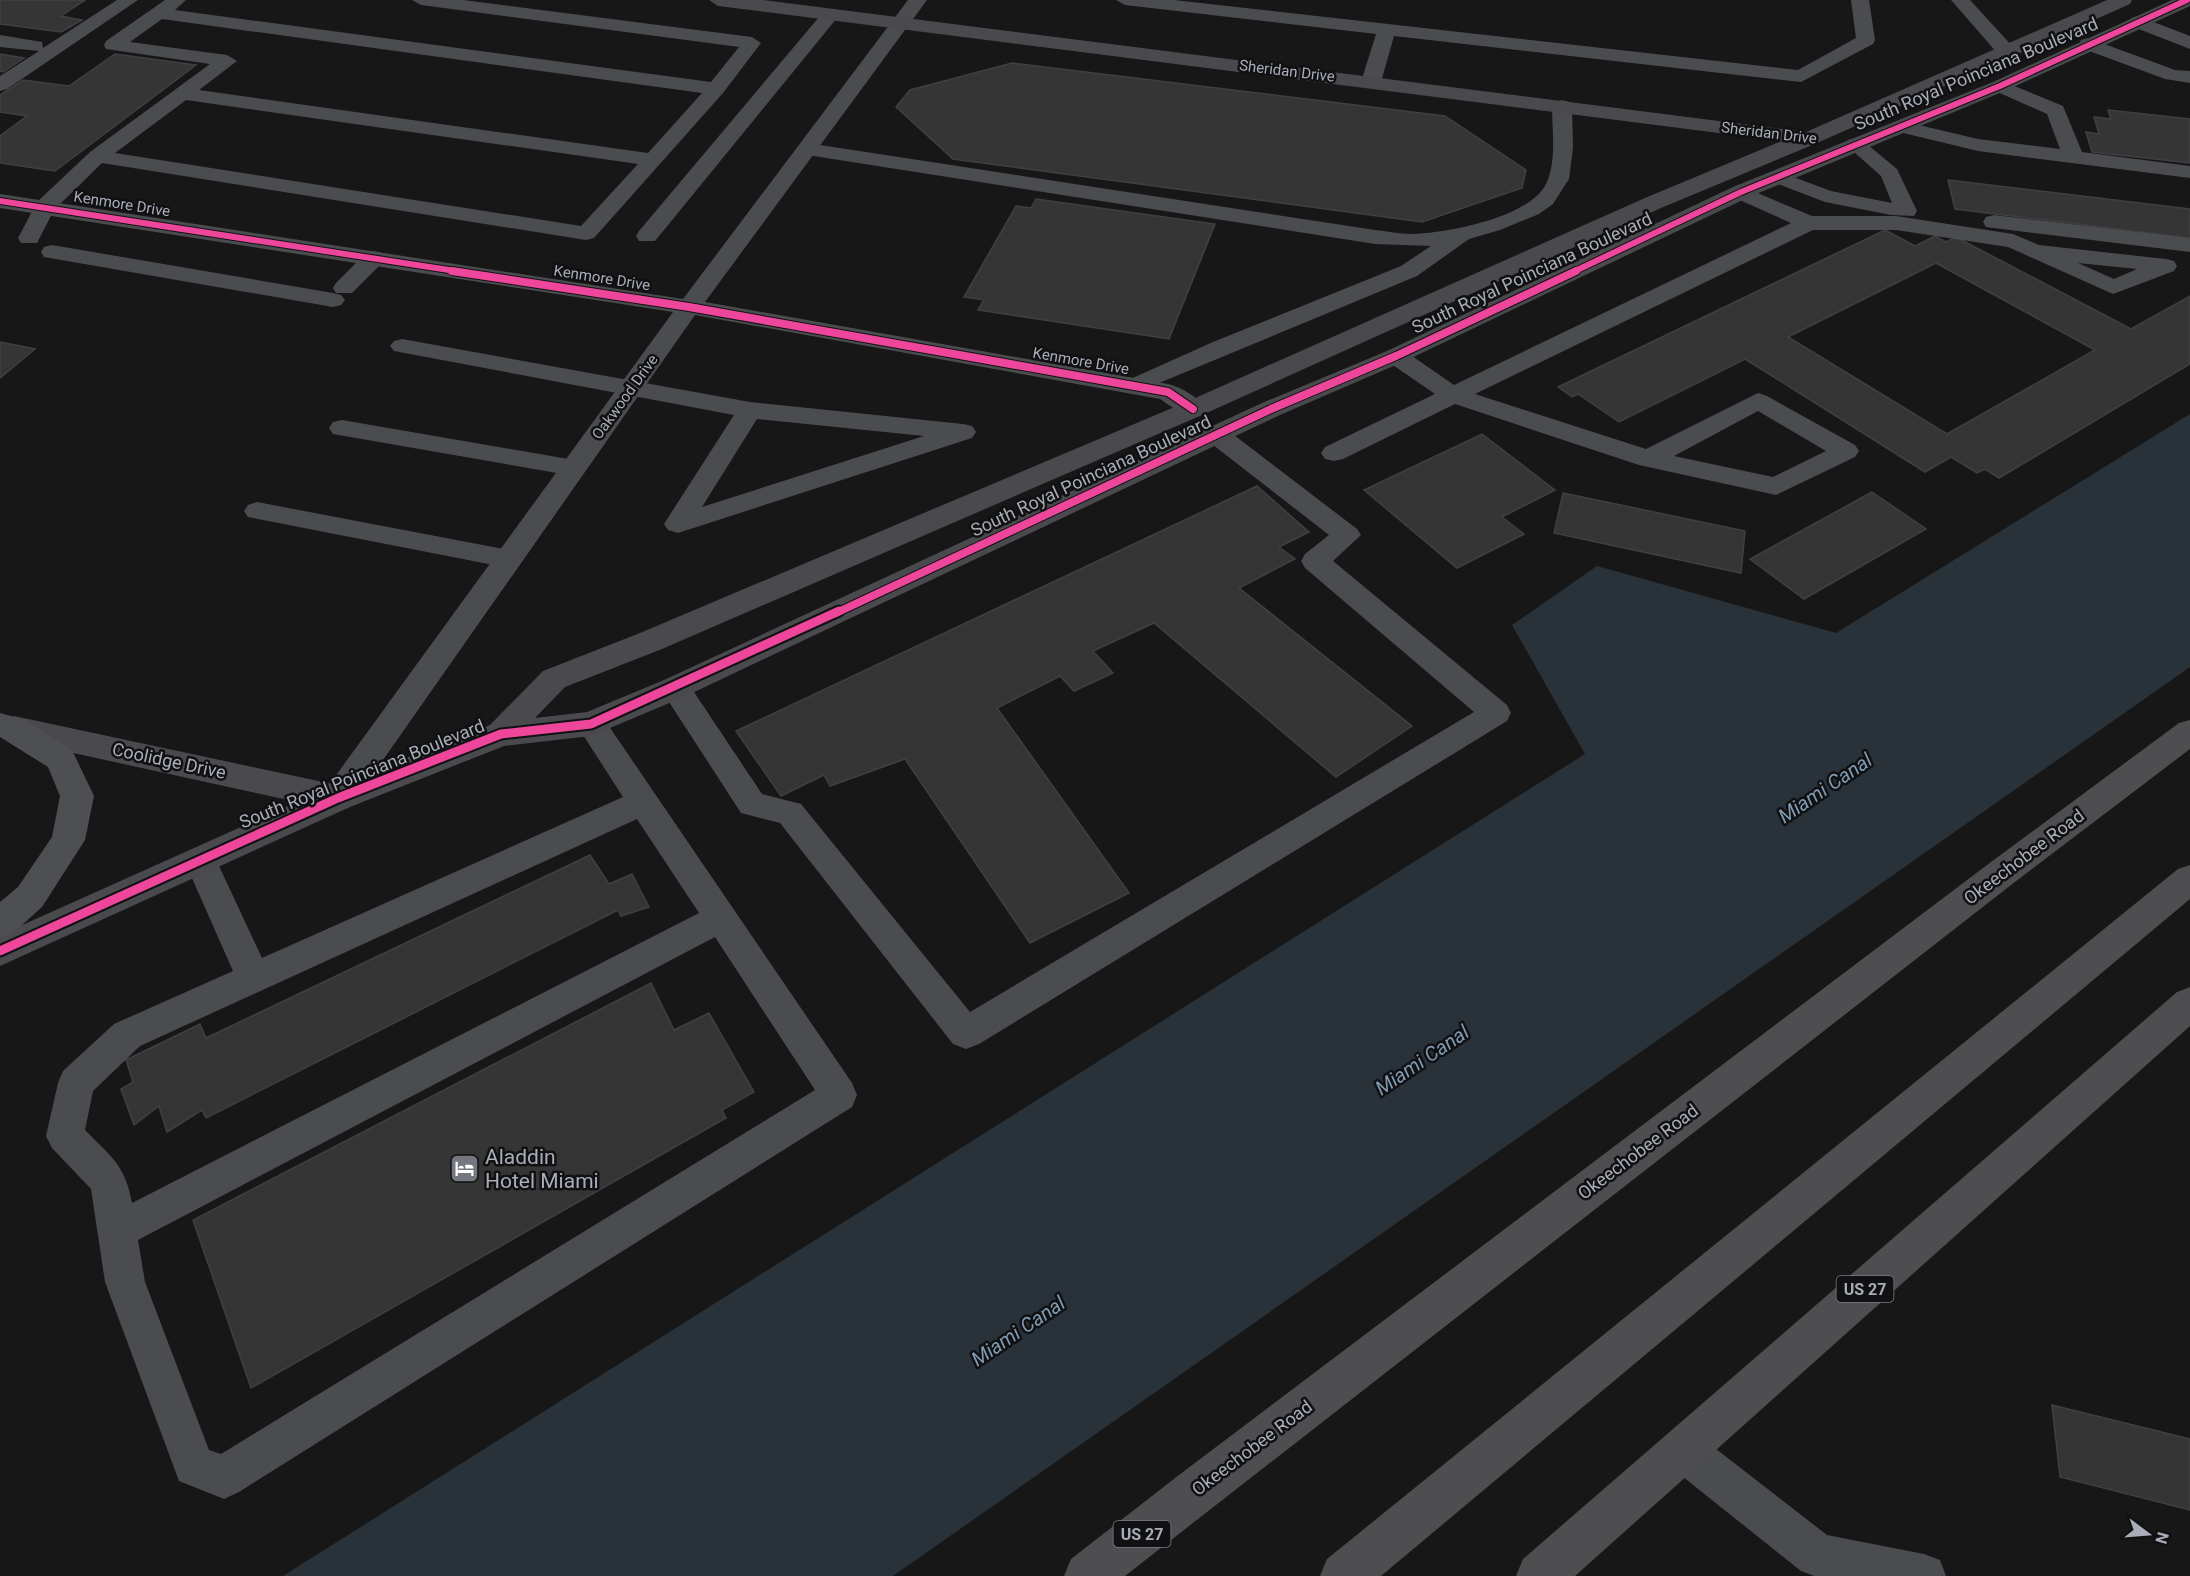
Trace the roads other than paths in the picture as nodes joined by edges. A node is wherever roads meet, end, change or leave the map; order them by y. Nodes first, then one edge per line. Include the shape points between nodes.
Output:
1 (129, 0) edge
2 (177, 0) edge
3 (421, 0) edge
4 (718, 0) edge
5 (918, 0) edge
6 (1125, 0) edge
7 (1860, 0) edge
8 (1960, 0) edge
9 (2123, 0) edge
10 (2187, 0) edge
11 (159, 13) junction
12 (831, 14) junction
13 (902, 22) junction
14 (2138, 22) junction
15 (1387, 29) junction
16 (0, 41) edge
17 (2190, 43) edge
18 (2088, 44) junction
19 (35, 46) dead end
20 (2006, 51) junction
21 (2190, 77) edge
22 (1371, 82) junction
23 (0, 85) edge
24 (2000, 86) junction
25 (716, 89) junction
26 (182, 94) junction
27 (1562, 106) junction
28 (1902, 127) junction
29 (1809, 138) junction
30 (1855, 144) junction
31 (807, 149) junction
32 (97, 156) junction
33 (2073, 157) junction
34 (653, 160) junction
35 (2190, 172) edge
36 (1777, 177) junction
37 (1741, 192) junction
38 (0, 201) edge
39 (45, 207) junction
40 (1906, 211) junction
41 (1809, 223) junction
42 (1461, 235) junction
43 (647, 236) dead end
44 (29, 238) dead end
45 (2190, 245) edge
46 (2036, 251) dead end
47 (52, 252) dead end
48 (374, 258) junction
49 (689, 307) junction
50 (402, 346) dead end
51 (1396, 356) junction
52 (1135, 386) junction
53 (631, 389) junction
54 (1453, 395) junction
55 (750, 410) junction
56 (1193, 410) junction
57 (342, 428) dead end
58 (1217, 435) junction
59 (1334, 453) dead end
60 (1648, 459) junction
61 (574, 468) junction
62 (257, 511) dead end
63 (509, 560) junction
64 (675, 688) junction
65 (591, 724) junction
66 (7, 726) edge
67 (2190, 732) edge
68 (501, 734) junction
69 (338, 798) junction
70 (644, 802) junction
71 (200, 860) junction
72 (2190, 879) edge
73 (721, 918) junction
74 (0, 922) edge
75 (0, 951) edge
76 (253, 977) junction
77 (2190, 1003) edge
78 (116, 1231) junction
79 (1683, 1450) junction
80 (1088, 1576) edge
81 (1344, 1576) edge
82 (1541, 1576) edge
83 (1924, 1576) edge

1 - 23 lane
2 - 11 lane
3 - 25 lane via 752,43
4 - 12 street, Sheridan Drive
5 - 13 street, Oakwood Drive
6 - 15 lane
7 - 15 lane via 1866,40 1802,76
8 - 20 street
9 - 20 street, South Royal Poinciana Boulevard
10 - 14 street, South Royal Poinciana Boulevard
11 - 25 lane
11 - 26 lane via 113,45 227,61
12 - 13 street, Sheridan Drive
12 - 43 lane
13 - 22 street, Sheridan Drive
13 - 31 street, Oakwood Drive
14 - 17 lane
14 - 18 street, South Royal Poinciana Boulevard
15 - 22 lane
16 - 19 lane
18 - 21 lane via 2172,75
18 - 24 street, South Royal Poinciana Boulevard
20 - 29 street, South Royal Poinciana Boulevard
22 - 27 street, Sheridan Drive
24 - 28 street, South Royal Poinciana Boulevard
24 - 33 lane via 2056,110
25 - 34 lane
26 - 32 lane
26 - 34 lane
27 - 29 street, Sheridan Drive
27 - 42 lane via 1562,155 1554,190 1536,207
28 - 30 street, South Royal Poinciana Boulevard
28 - 33 lane via 1978,145
29 - 30 street, Sheridan Drive
29 - 56 street, South Royal Poinciana Boulevard via 1653,203
30 - 36 street, South Royal Poinciana Boulevard
30 - 40 lane via 1890,173
31 - 42 lane via 1375,237 1416,240
31 - 49 street, Oakwood Drive
32 - 34 lane via 586,233
32 - 39 lane
33 - 35 lane
36 - 37 street, South Royal Poinciana Boulevard
36 - 40 lane via 1825,196
37 - 41 lane
37 - 51 street, South Royal Poinciana Boulevard
38 - 39 street, Kenmore Drive
39 - 44 lane
39 - 48 street, Kenmore Drive
40 - 45 lane
41 - 46 lane via 1896,223 2013,241
41 - 54 lane
42 - 52 lane via 1409,271
47 - 48 lane via 339,294
48 - 49 street, Kenmore Drive
49 - 52 street, Kenmore Drive
49 - 53 street, Oakwood Drive
50 - 53 lane
51 - 54 lane
51 - 58 street, South Royal Poinciana Boulevard
52 - 56 street, Kenmore Drive via 1168,392
53 - 55 lane
53 - 61 street, Oakwood Drive
54 - 59 lane
54 - 60 lane
55 - 55 lane via 904,426 963,432 678,524
56 - 68 street, South Royal Poinciana Boulevard via 554,679
57 - 61 lane
58 - 64 street, South Royal Poinciana Boulevard
58 - 64 lane via 1347,535 1315,561 1496,713 966,1033 790,813 752,804
60 - 60 lane via 1758,401 1846,451 1776,486
61 - 63 street, Oakwood Drive
62 - 63 lane
63 - 69 street, Oakwood Drive
64 - 65 street, South Royal Poinciana Boulevard
65 - 68 street, South Royal Poinciana Boulevard
65 - 70 lane
66 - 69 street, Coolidge Drive
66 - 74 main road via 61,759 76,796 68,840 30,897
67 - 80 highway, Okeechobee Road / US 27
68 - 69 street, South Royal Poinciana Boulevard
69 - 71 street, South Royal Poinciana Boulevard
70 - 73 lane
70 - 76 lane
71 - 75 street, South Royal Poinciana Boulevard
71 - 76 lane
72 - 81 highway
73 - 78 lane
73 - 78 lane via 839,1095 224,1477 194,1466 125,1282
76 - 78 lane via 127,1035 76,1083 65,1136 109,1181
77 - 79 highway, US 27
79 - 82 highway, US 27
79 - 83 lane via 1817,1555

